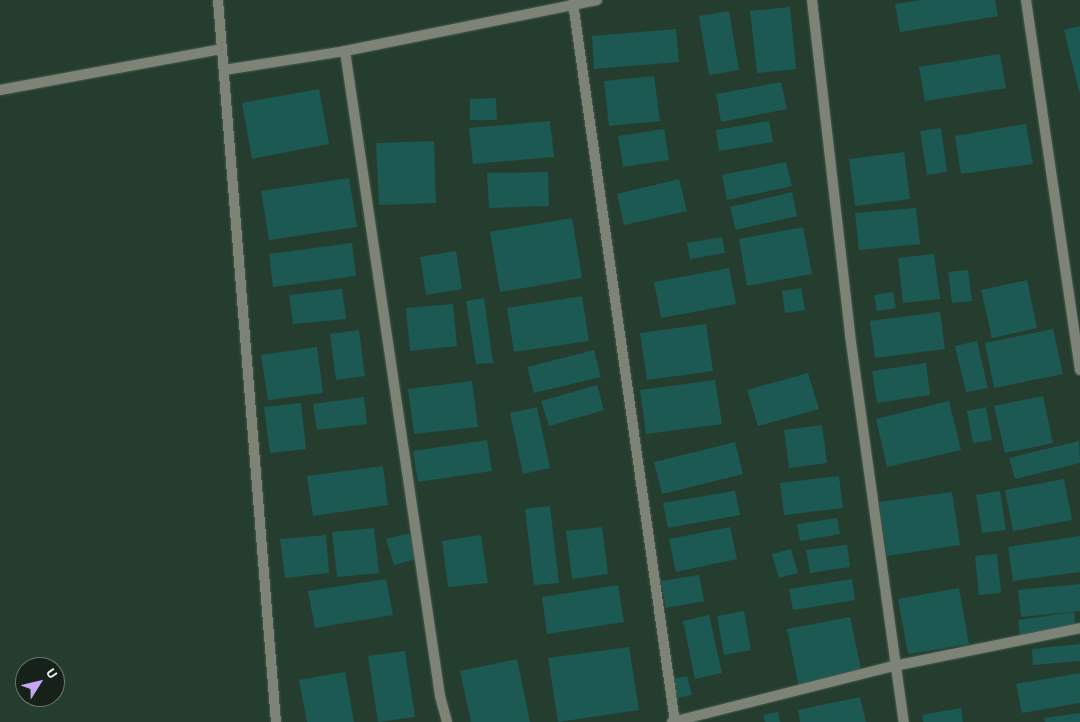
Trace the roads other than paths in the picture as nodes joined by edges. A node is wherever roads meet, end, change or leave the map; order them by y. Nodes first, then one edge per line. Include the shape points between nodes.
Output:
1 (218, 0) edge
2 (598, 0) edge
3 (812, 0) edge
4 (1026, 0) edge
5 (574, 3) junction
6 (222, 49) junction
7 (345, 51) junction
8 (224, 70) junction
9 (0, 90) edge
10 (1080, 370) edge
11 (1080, 628) edge
12 (894, 666) junction
13 (276, 722) edge
14 (448, 722) edge
15 (674, 722) edge
16 (904, 722) edge

1 - 6 street
2 - 5 street
3 - 12 street via 850,335
4 - 10 street
5 - 7 street
5 - 15 street
6 - 8 street
6 - 9 street
7 - 8 street
7 - 14 street via 438,686
8 - 13 street
11 - 12 street
12 - 15 street
12 - 16 street

